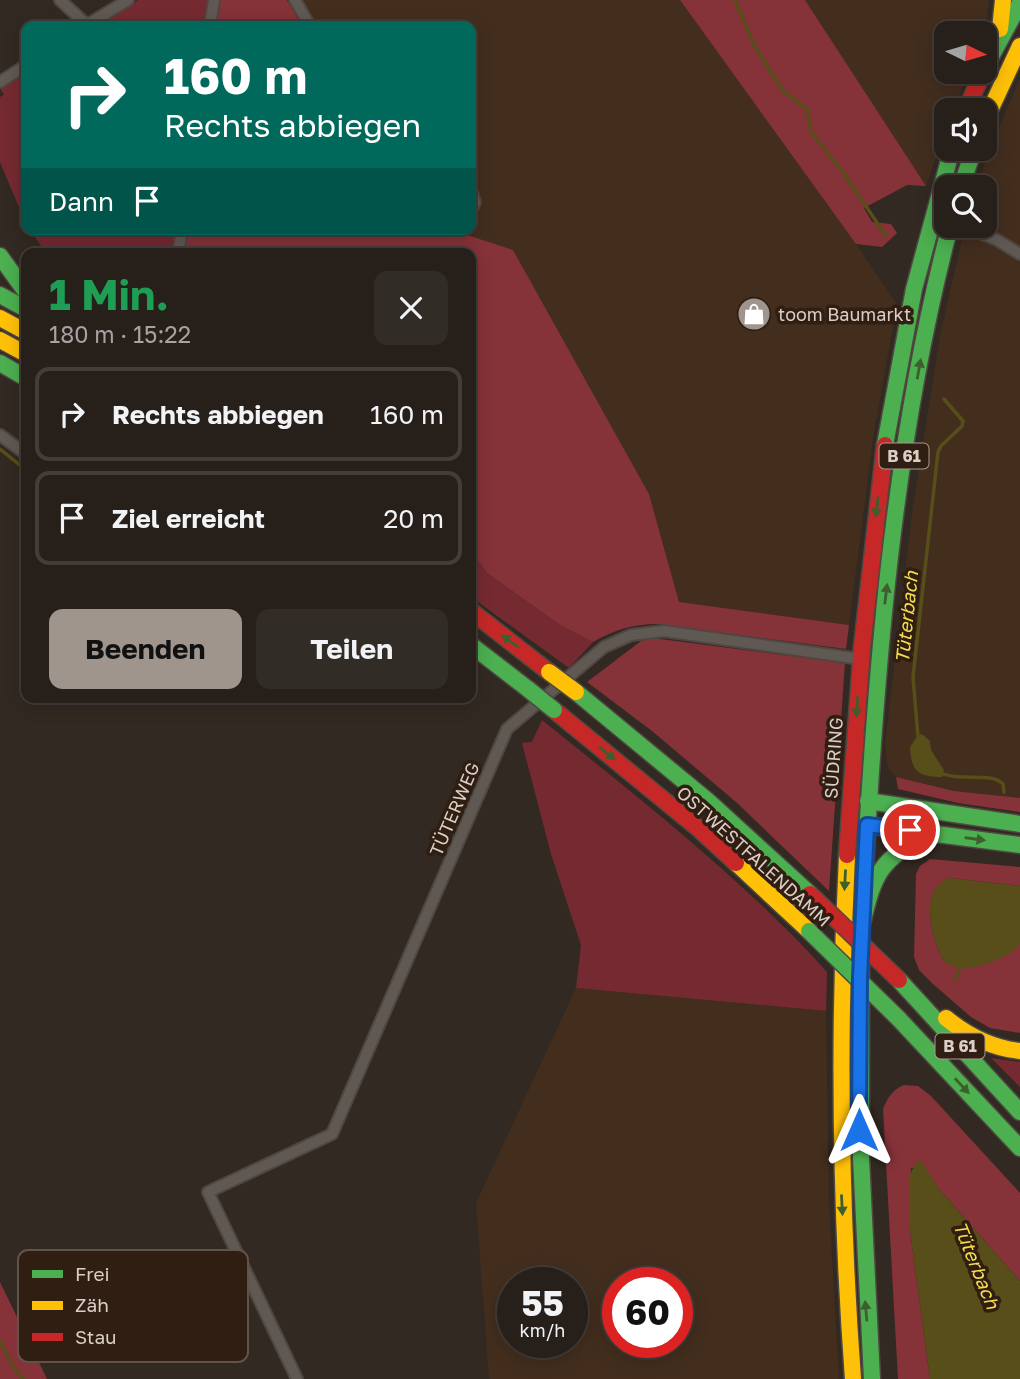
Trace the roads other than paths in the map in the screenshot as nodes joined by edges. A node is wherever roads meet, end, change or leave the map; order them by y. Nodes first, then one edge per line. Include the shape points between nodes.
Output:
1 (60, 0) edge
2 (128, 0) edge
3 (214, 0) edge
4 (295, 0) edge
5 (1003, 0) edge
6 (1020, 3) edge
7 (81, 21) edge
8 (94, 21) edge
9 (211, 21) edge
10 (307, 21) edge
11 (998, 34) edge
12 (998, 41) edge
13 (1020, 46) edge
14 (21, 68) edge
15 (0, 82) edge
16 (996, 98) edge
17 (934, 234) edge
18 (947, 238) edge
19 (993, 238) edge
20 (1020, 254) edge
21 (0, 256) edge
22 (21, 285) edge
23 (0, 295) edge
24 (21, 306) edge
25 (0, 318) edge
26 (21, 329) edge
27 (0, 340) edge
28 (21, 351) edge
29 (0, 363) edge
30 (21, 375) edge
31 (0, 435) edge
32 (21, 450) edge
33 (476, 615) edge
34 (476, 649) edge
35 (860, 659) junction
36 (868, 801) junction
37 (848, 812) junction
38 (1020, 824) edge
39 (867, 825) junction
40 (930, 832) junction
41 (1020, 845) edge
42 (861, 928) junction
43 (899, 980) junction
44 (1020, 1051) edge
45 (1020, 1112) edge
46 (1020, 1148) edge
47 (236, 1250) edge
48 (248, 1276) edge
49 (297, 1379) edge
50 (853, 1379) edge
51 (872, 1379) edge

1 - 7 street
2 - 8 street
3 - 9 street
4 - 10 street
5 - 11 main road
6 - 12 main road
13 - 16 main road
14 - 15 street
17 -> 35 main road, SÜDRING / B 61 via 912,297 884,446
36 -> 18 main road, B 61 via 878,662 898,496 920,359
19 - 20 street
21 - 22 main road
23 - 24 main road
25 - 26 main road
27 - 28 main road
29 - 30 main road
31 - 32 street
43 -> 33 main road, OSTWESTFALENDAMM / B 61, bridge via 708,801
34 -> 46 main road, OSTWESTFALENDAMM / B 61, bridge via 699,829 898,1018
35 -> 37 main road, SÜDRING / B 61
35 - 47 street, TÜTERWEG via 653,631 622,637 586,661 507,729 332,1134 208,1192
36 - 37 main road
36 - 38 main road
36 - 39 main road
37 - 39 main road
37 -> 50 main road, SÜDRING / B 61 via 841,935 840,1131
39 - 40 main road
39 - 42 main road
40 -> 41 main road
40 - 42 main road via 888,859 873,887
51 -> 42 main road via 859,1130
43 - 44 main road via 970,1035
43 - 45 main road, OSTWESTFALENDAMM / B 61
48 - 49 street, TÜTERWEG

